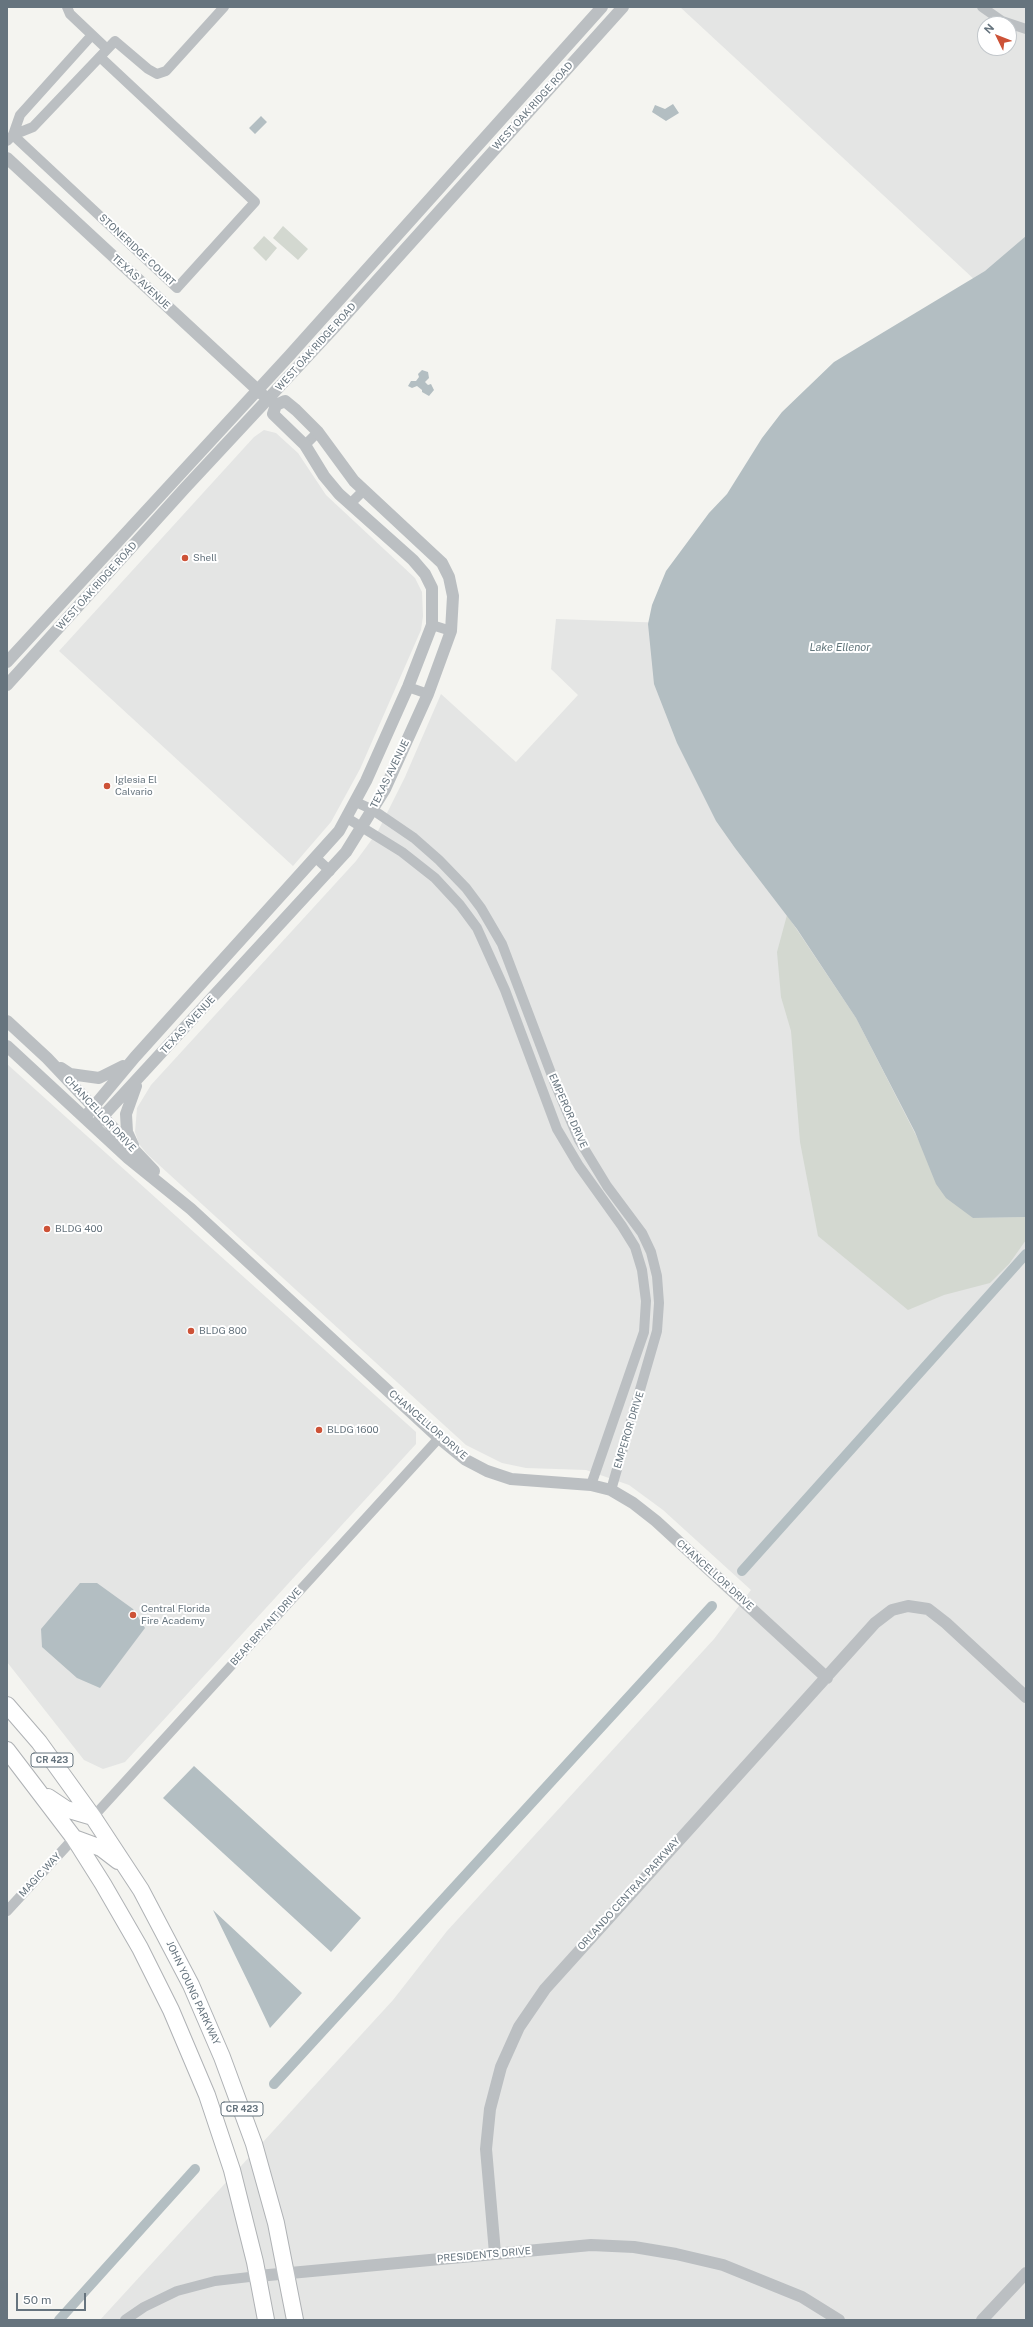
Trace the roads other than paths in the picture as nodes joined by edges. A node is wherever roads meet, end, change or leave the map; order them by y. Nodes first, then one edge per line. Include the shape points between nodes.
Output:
1 (67, 7) edge
2 (224, 7) edge
3 (602, 7) edge
4 (623, 7) edge
5 (982, 7) edge
6 (1026, 29) edge
7 (92, 35) junction
8 (107, 49) junction
9 (100, 57) junction
10 (533, 83) junction
11 (514, 127) junction
12 (10, 138) edge
13 (7, 158) edge
14 (400, 231) junction
15 (366, 290) junction
16 (257, 389) junction
17 (272, 402) junction
18 (318, 432) junction
19 (305, 445) junction
20 (364, 490) junction
21 (350, 504) junction
22 (426, 546) junction
23 (413, 560) junction
24 (75, 588) junction
25 (64, 622) junction
26 (432, 626) junction
27 (451, 631) junction
28 (7, 662) edge
29 (7, 685) edge
30 (408, 687) junction
31 (428, 694) junction
32 (356, 802) junction
33 (373, 810) junction
34 (347, 818) junction
35 (363, 827) junction
36 (316, 858) junction
37 (330, 871) junction
38 (7, 1021) edge
39 (7, 1046) edge
40 (135, 1057) junction
41 (47, 1058) junction
42 (142, 1074) junction
43 (94, 1106) junction
44 (103, 1116) junction
45 (85, 1117) junction
46 (94, 1126) junction
47 (135, 1151) junction
48 (191, 1209) junction
49 (439, 1438) junction
50 (591, 1485) junction
51 (611, 1490) junction
52 (827, 1678) junction
53 (1026, 1697) edge
54 (7, 1705) edge
55 (7, 1750) edge
56 (40, 1792) junction
57 (93, 1816) junction
58 (74, 1838) junction
59 (127, 1868) junction
60 (7, 1911) edge
61 (495, 2253) junction
62 (1026, 2272) edge
63 (287, 2274) junction
64 (258, 2276) junction
65 (125, 2320) edge
66 (266, 2320) edge
67 (295, 2320) edge
68 (840, 2320) edge
69 (982, 2320) edge

1 - 7 street via 70,14
2 - 8 street via 166,71 158,74 148,69 115,41
3 - 10 street, WEST OAK RIDGE ROAD
4 - 11 street, WEST OAK RIDGE ROAD
5 - 6 street via 1002,21
7 - 8 street
7 - 12 street via 20,115
8 - 9 street
9 - 12 street via 33,127
9 - 12 street, STONERIDGE COURT via 255,202 177,288
10 - 11 street via 538,89 518,114
10 - 14 street, WEST OAK RIDGE ROAD
11 - 15 street, WEST OAK RIDGE ROAD
13 - 16 street, TEXAS AVENUE
14 - 15 street via 403,240 369,278
14 - 16 street, WEST OAK RIDGE ROAD
15 - 17 street, WEST OAK RIDGE ROAD
16 - 17 street, TEXAS AVENUE
16 - 24 street, WEST OAK RIDGE ROAD
17 - 18 street, TEXAS AVENUE via 285,401
17 - 19 street, TEXAS AVENUE via 273,414
17 - 25 street, WEST OAK RIDGE ROAD
18 - 19 street
18 - 20 street, TEXAS AVENUE via 342,466
19 - 21 street, TEXAS AVENUE via 324,476
20 - 21 street
20 - 22 street, TEXAS AVENUE
21 - 23 street, TEXAS AVENUE
22 - 23 street
22 - 27 street, TEXAS AVENUE via 442,563 449,577 453,609
23 - 26 street, TEXAS AVENUE via 425,574 432,588
24 - 25 street via 78,594 64,612
24 - 28 street, WEST OAK RIDGE ROAD
25 - 29 street, WEST OAK RIDGE ROAD
26 - 27 street
26 - 30 street, TEXAS AVENUE
27 - 31 street, TEXAS AVENUE
30 - 31 street
30 - 32 street, TEXAS AVENUE
31 - 33 street, TEXAS AVENUE
32 - 33 street, EMPEROR DRIVE
32 - 34 street, TEXAS AVENUE
33 - 35 street, TEXAS AVENUE
33 - 51 street, EMPEROR DRIVE via 414,838 439,860 481,908 502,944 579,1140 642,1233 651,1252 657,1276 659,1302 657,1331
34 - 35 street, EMPEROR DRIVE
34 - 36 street, TEXAS AVENUE
35 - 37 street, TEXAS AVENUE
35 - 50 street, EMPEROR DRIVE via 402,852 435,878 460,905 476,928 505,990 557,1129 579,1166 635,1247 642,1270 646,1301 644,1332
36 - 37 street
36 - 40 street, TEXAS AVENUE
37 - 42 street, TEXAS AVENUE
38 - 41 street, CHANCELLOR DRIVE
39 - 45 street, CHANCELLOR DRIVE
40 - 41 street via 116,1071 99,1078 70,1074
40 - 43 street, TEXAS AVENUE
41 - 43 street, CHANCELLOR DRIVE
42 - 44 street, TEXAS AVENUE
42 - 47 street via 126,1114 127,1132
43 - 44 street, CHANCELLOR DRIVE
43 - 45 street, TEXAS AVENUE
44 - 46 street, TEXAS AVENUE
44 - 47 street, CHANCELLOR DRIVE
45 - 46 street, CHANCELLOR DRIVE
46 - 48 street, CHANCELLOR DRIVE via 128,1158
47 - 48 street, CHANCELLOR DRIVE
48 - 49 street, CHANCELLOR DRIVE
49 - 50 street, CHANCELLOR DRIVE via 466,1460 488,1472 511,1479
49 - 57 street, BEAR BRYANT DRIVE
50 - 51 street, CHANCELLOR DRIVE
51 - 52 street, CHANCELLOR DRIVE via 633,1502 656,1521
52 - 53 street, ORLANDO CENTRAL PARKWAY via 875,1623 892,1610 908,1606 928,1609
52 - 61 street, ORLANDO CENTRAL PARKWAY via 676,1841 545,1989 519,2027 501,2067 490,2109 486,2149
54 - 57 highway, JOHN YOUNG PARKWAY / CR 423 via 39,1742
55 - 56 highway, CR 423
56 - 57 highway via 66,1809
56 - 58 highway, CR 423
57 - 59 highway, JOHN YOUNG PARKWAY / CR 423
58 - 59 highway via 101,1848
58 - 60 street, MAGIC WAY
58 - 64 highway, CR 423 via 137,1942 186,2045 216,2120 232,2170
59 - 63 highway, JOHN YOUNG PARKWAY / CR 423 via 178,1958 222,2057 266,2184
61 - 63 street, PRESIDENTS DRIVE
61 - 68 street, PRESIDENTS DRIVE via 591,2246 634,2247 676,2254 723,2265 763,2280 802,2297
62 - 69 street
63 - 64 street, PRESIDENTS DRIVE
63 - 67 highway, JOHN YOUNG PARKWAY / CR 423
64 - 65 street, PRESIDENTS DRIVE via 214,2281 184,2289 156,2301
64 - 66 highway, CR 423

